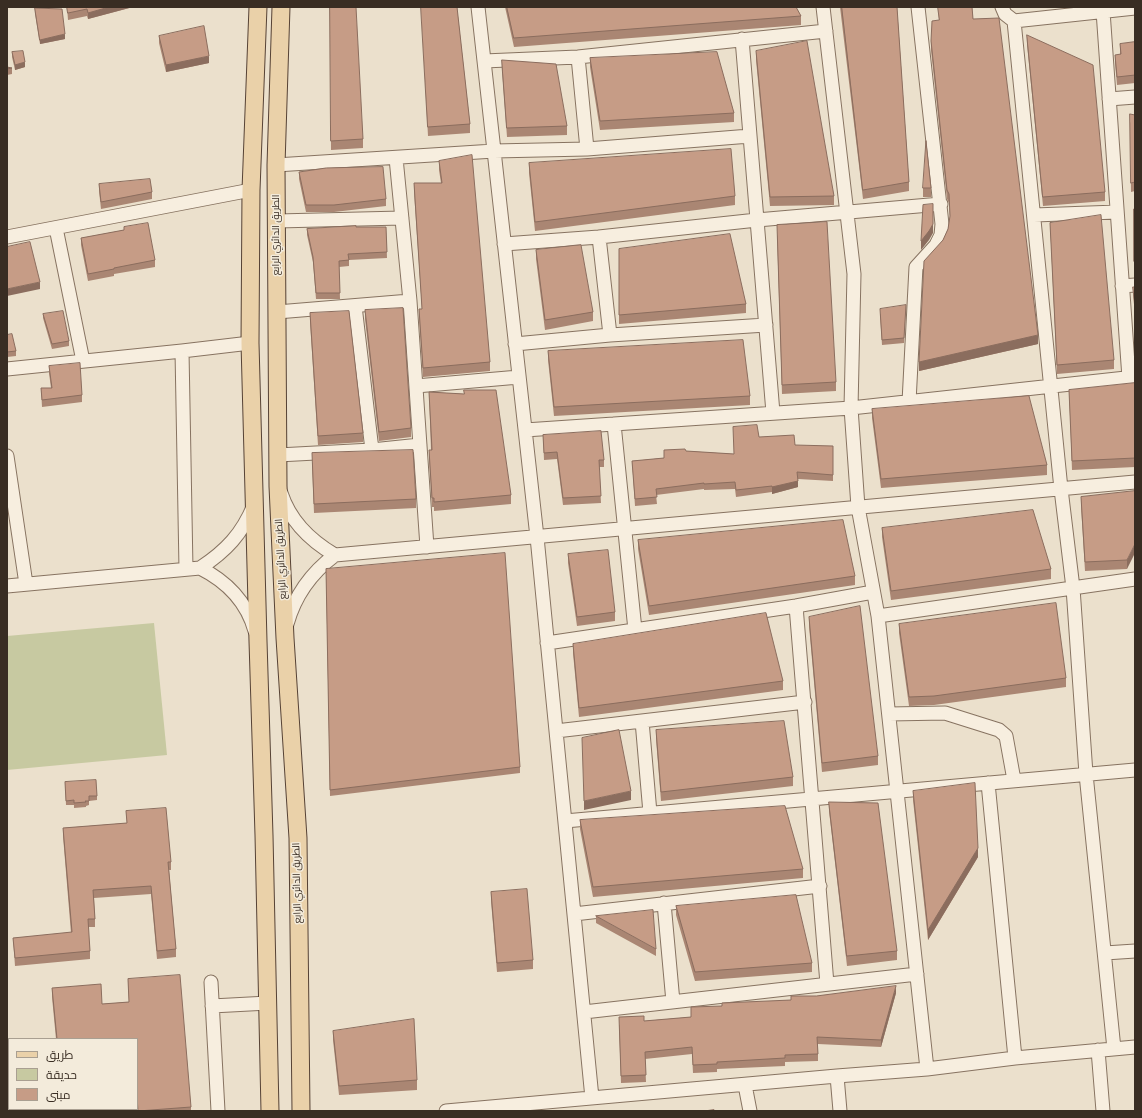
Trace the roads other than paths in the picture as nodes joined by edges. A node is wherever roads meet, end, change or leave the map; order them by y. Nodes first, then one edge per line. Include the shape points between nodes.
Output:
1 (258, 7) edge
2 (281, 7) edge
3 (478, 7) edge
4 (823, 7) edge
5 (918, 7) edge
6 (1002, 7) edge
7 (1135, 8) edge
8 (1103, 11) junction
9 (1014, 21) junction
10 (826, 31) junction
11 (742, 39) junction
12 (578, 57) junction
13 (484, 61) junction
14 (1135, 97) edge
15 (1109, 99) junction
16 (750, 136) junction
17 (587, 149) junction
18 (494, 151) junction
19 (396, 158) junction
20 (276, 166) junction
21 (251, 190) junction
22 (941, 204) junction
23 (1117, 212) junction
24 (847, 213) junction
25 (1034, 215) junction
26 (402, 218) junction
27 (757, 220) junction
28 (277, 221) junction
29 (56, 228) junction
30 (7, 237) edge
31 (599, 237) junction
32 (504, 244) junction
33 (1128, 286) edge
34 (410, 301) junction
35 (356, 306) junction
36 (277, 312) junction
37 (766, 325) junction
38 (610, 335) junction
39 (250, 343) junction
40 (515, 344) junction
41 (182, 351) junction
42 (83, 361) junction
43 (7, 369) edge
44 (519, 377) junction
45 (1132, 377) edge
46 (416, 386) junction
47 (1051, 387) junction
48 (909, 402) junction
49 (851, 408) junction
50 (773, 413) junction
51 (614, 424) junction
52 (525, 430) junction
53 (420, 445) junction
54 (372, 450) junction
55 (278, 455) junction
56 (7, 456) edge
57 (1135, 482) edge
58 (278, 486) junction
59 (1061, 489) junction
60 (10, 495) edge
61 (255, 501) junction
62 (858, 507) junction
63 (625, 528) junction
64 (537, 536) junction
65 (427, 546) junction
66 (335, 555) junction
67 (200, 568) junction
68 (186, 569) junction
69 (1135, 580) edge
70 (26, 584) junction
71 (7, 586) edge
72 (1073, 588) junction
73 (873, 592) junction
74 (796, 606) junction
75 (878, 616) junction
76 (635, 630) junction
77 (285, 638) junction
78 (258, 641) junction
79 (547, 643) junction
80 (805, 702) junction
81 (889, 714) junction
82 (642, 721) junction
83 (556, 731) junction
84 (1135, 770) edge
85 (1086, 774) junction
86 (1014, 780) junction
87 (988, 782) junction
88 (897, 790) junction
89 (813, 798) junction
90 (650, 813) junction
91 (565, 821) junction
92 (820, 886) junction
93 (664, 903) junction
94 (574, 914) junction
95 (1135, 951) edge
96 (1105, 953) junction
97 (917, 974) junction
98 (211, 982) dead end
99 (827, 984) junction
100 (673, 1002) junction
101 (268, 1003) junction
102 (212, 1006) junction
103 (584, 1012) junction
104 (1135, 1047) edge
105 (1114, 1049) junction
106 (1098, 1050) junction
107 (1015, 1058) junction
108 (927, 1069) junction
109 (837, 1076) junction
110 (745, 1085) junction
111 (592, 1098) junction
112 (218, 1111) edge
113 (270, 1111) edge
114 (301, 1111) edge
115 (446, 1111) edge
116 (750, 1111) edge
117 (840, 1111) edge
118 (1103, 1111) edge

1 - 21 main road
2 - 20 main road, الطريق الدائري الرابع
3 - 13 street
4 - 10 street
5 - 22 street
6 - 9 street via 1005,14
7 - 8 street
8 - 9 street
8 - 15 street
9 - 25 street
10 - 11 street
10 - 24 street
11 - 12 street
11 - 16 street
12 - 13 street
12 - 17 street
13 - 18 street
14 - 15 street
15 - 23 street
16 - 17 street
16 - 27 street
17 - 18 street
18 - 19 street
18 - 32 street
19 - 20 street
19 - 26 street
20 - 28 main road, الطريق الدائري الرابع
21 - 29 street
21 - 39 main road
22 - 24 street
22 - 48 street via 941,235 936,245 916,267 915,273
23 - 25 street
23 - 33 street
24 - 27 street
24 - 49 street via 854,274
25 - 47 street
26 - 28 street
26 - 34 street
27 - 31 street
27 - 37 street
28 - 36 main road, الطريق الدائري الرابع
29 - 30 street
29 - 42 street
31 - 32 street
31 - 38 street
32 - 40 street
33 - 45 street
34 - 35 street
34 - 46 street
35 - 36 street
35 - 54 street
36 - 55 main road, الطريق الدائري الرابع
37 - 38 street
37 - 50 street
38 - 40 street
39 - 41 street
39 - 61 main road
40 - 44 street
41 - 42 street
41 - 68 street
42 - 43 street
44 - 46 street
44 - 52 street
45 - 47 street
46 - 53 street
47 - 48 street
47 - 59 street
48 - 49 street
49 - 50 street
49 - 62 street
50 - 51 street
51 - 52 street
51 - 63 street
52 - 64 street
53 - 54 street
53 - 65 street
54 - 55 street
55 - 58 main road, الطريق الدائري الرابع
56 - 60 street
57 - 59 street
58 - 66 street via 288,509 302,530
58 - 77 main road, الطريق الدائري الرابع
59 - 62 street
59 - 72 street
60 - 70 street
61 - 67 street via 236,537 215,558
61 - 78 main road
62 - 63 street
62 - 73 street
63 - 64 street
63 - 76 street
64 - 65 street
64 - 79 street
65 - 66 street
66 - 77 street via 316,571 301,590 290,613
67 - 68 street
67 - 78 street via 227,584 238,596 251,620
68 - 70 street
69 - 72 street
70 - 71 street
72 - 75 street
72 - 85 street
73 - 74 street
73 - 75 street
74 - 76 street
74 - 80 street
75 - 81 street
76 - 79 street
77 - 114 main road, الطريق الدائري الرابع via 298,838
78 - 101 main road
79 - 83 street
80 - 82 street
80 - 89 street
81 - 86 street via 945,713 999,730 1006,736
81 - 88 street
82 - 83 street
82 - 90 street
83 - 91 street
84 - 85 street
85 - 86 street
85 - 96 street
86 - 87 street
87 - 88 street
87 - 107 street
88 - 89 street
88 - 97 street
89 - 90 street
89 - 92 street
90 - 91 street
91 - 94 street
92 - 93 street
92 - 99 street
93 - 94 street
93 - 100 street
94 - 103 street
95 - 96 street
96 - 105 street
97 - 99 street
97 - 108 street
98 - 102 street
99 - 100 street
100 - 103 street
101 - 102 street
101 - 113 main road
102 - 112 street
103 - 111 street
104 - 105 street
105 - 106 street
106 - 107 street
106 - 118 street
107 - 108 street
108 - 109 street
109 - 110 street
109 - 117 street
110 - 111 street
110 - 116 street
111 - 115 street

